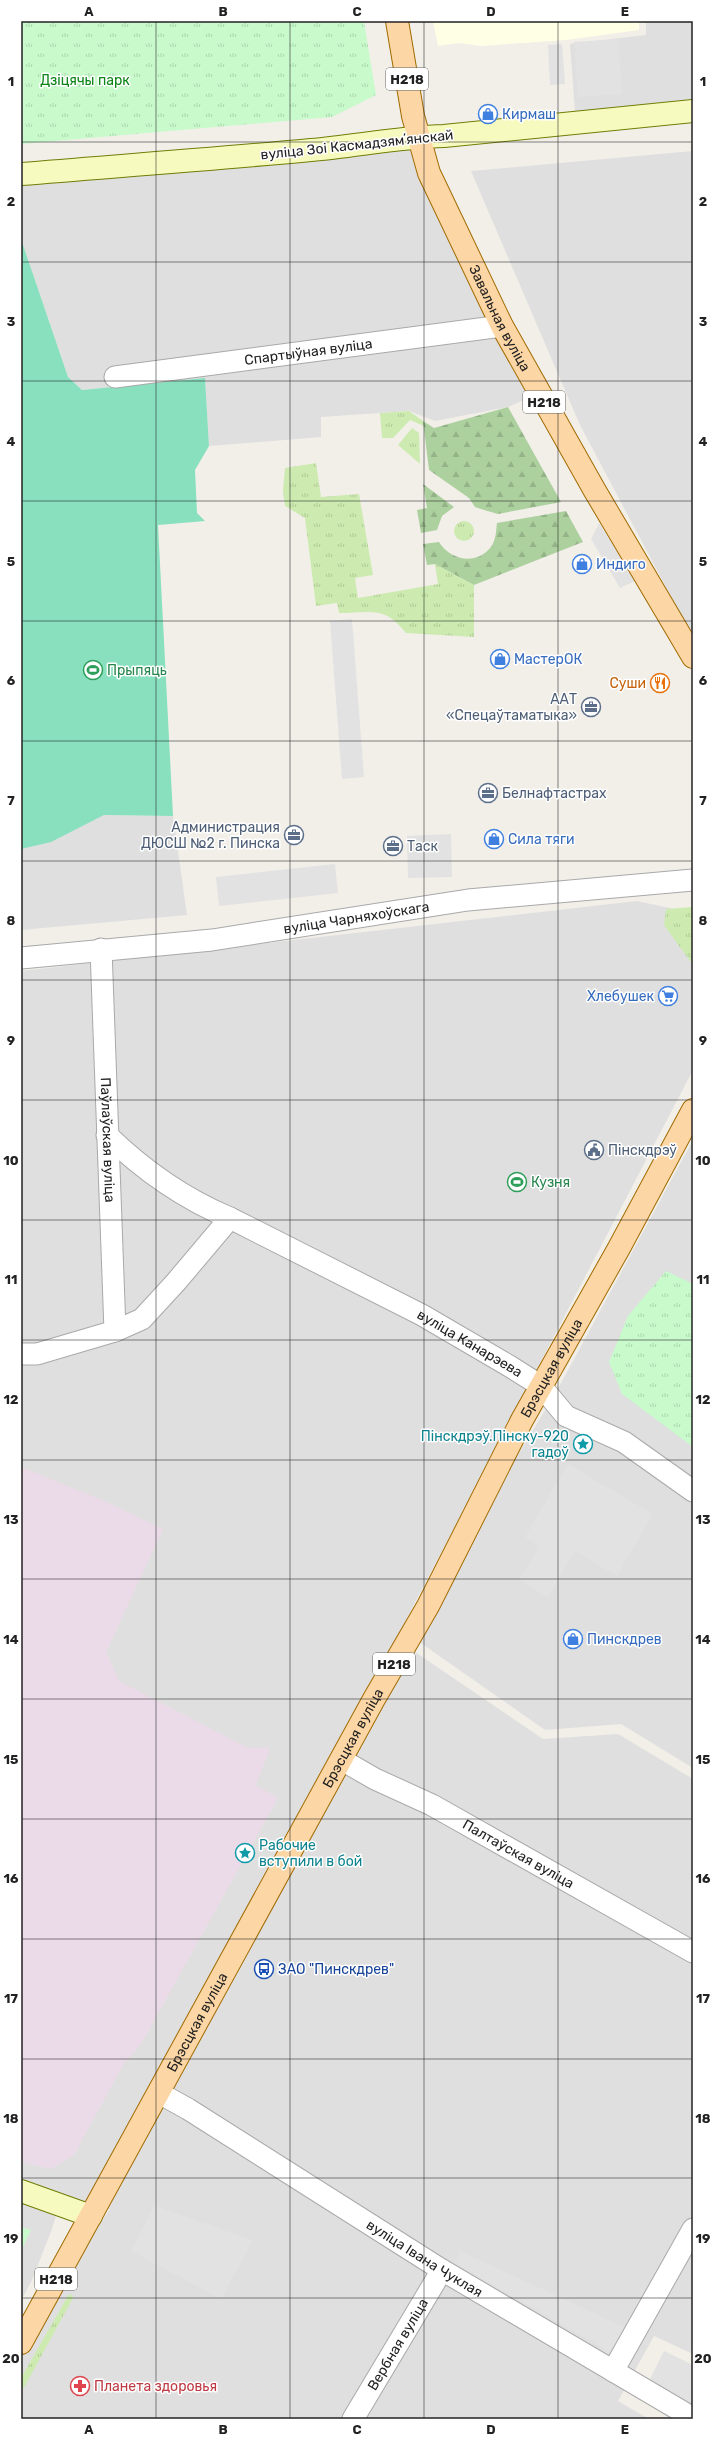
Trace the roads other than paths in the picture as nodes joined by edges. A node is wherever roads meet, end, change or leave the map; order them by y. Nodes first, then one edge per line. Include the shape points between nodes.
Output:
1 (397, 21) edge
2 (693, 111) edge
3 (419, 136) junction
4 (21, 174) edge
5 (502, 326) junction
6 (115, 377) dead end
7 (693, 657) edge
8 (693, 880) edge
9 (101, 949) junction
10 (21, 958) edge
11 (693, 1110) edge
12 (107, 1135) junction
13 (230, 1218) junction
14 (115, 1331) junction
15 (21, 1354) edge
16 (541, 1386) junction
17 (693, 1491) edge
18 (342, 1760) junction
19 (693, 1952) edge
20 (159, 2093) junction
21 (21, 2191) edge
22 (90, 2216) junction
23 (693, 2229) edge
24 (442, 2270) junction
25 (21, 2343) edge
26 (613, 2371) junction
27 (693, 2418) edge
28 (353, 2419) edge

1 - 3 main road, Завальная вуліца / Н218 via 413,116
2 - 3 main road, вуліца Зоі Касмадзямʼянскай
3 - 4 main road, вуліца Зоі Касмадзямʼянскай via 311,150
3 - 5 main road, Завальная вуліца / Н218 via 428,173
5 - 6 street, Спартыўная вуліца
5 - 7 main road, Завальная вуліца / Н218
8 - 9 street, вуліца Чарняхоўскага via 468,900 212,940
9 - 10 street, вуліца Чарняхоўскага
9 - 12 street, Паўлаўская вуліца
11 - 16 main road, Брэсцкая вуліца / Н218
12 - 13 street, вуліца Канарэева via 157,1180 206,1208
12 - 14 street, Паўлаўская вуліца
13 - 14 street via 142,1319
13 - 16 street, вуліца Канарэева via 422,1316
14 - 15 street via 37,1354
16 - 17 street, вуліца Канарэева via 566,1416 624,1442
16 - 18 main road, Брэсцкая вуліца / Н218 via 478,1504 428,1606
18 - 19 street, Палтаўская вуліца via 375,1779 432,1805
18 - 20 main road, Брэсцкая вуліца / Н218
20 - 22 main road, Брэсцкая вуліца / Н218
20 - 24 street, вуліца Івана Чуклая
21 - 22 main road
22 - 25 main road, Брэсцкая вуліца / Н218
23 - 26 street
24 - 26 street, вуліца Івана Чуклая
24 - 28 street, Вербная вуліца
26 - 27 street, вуліца Івана Чуклая

